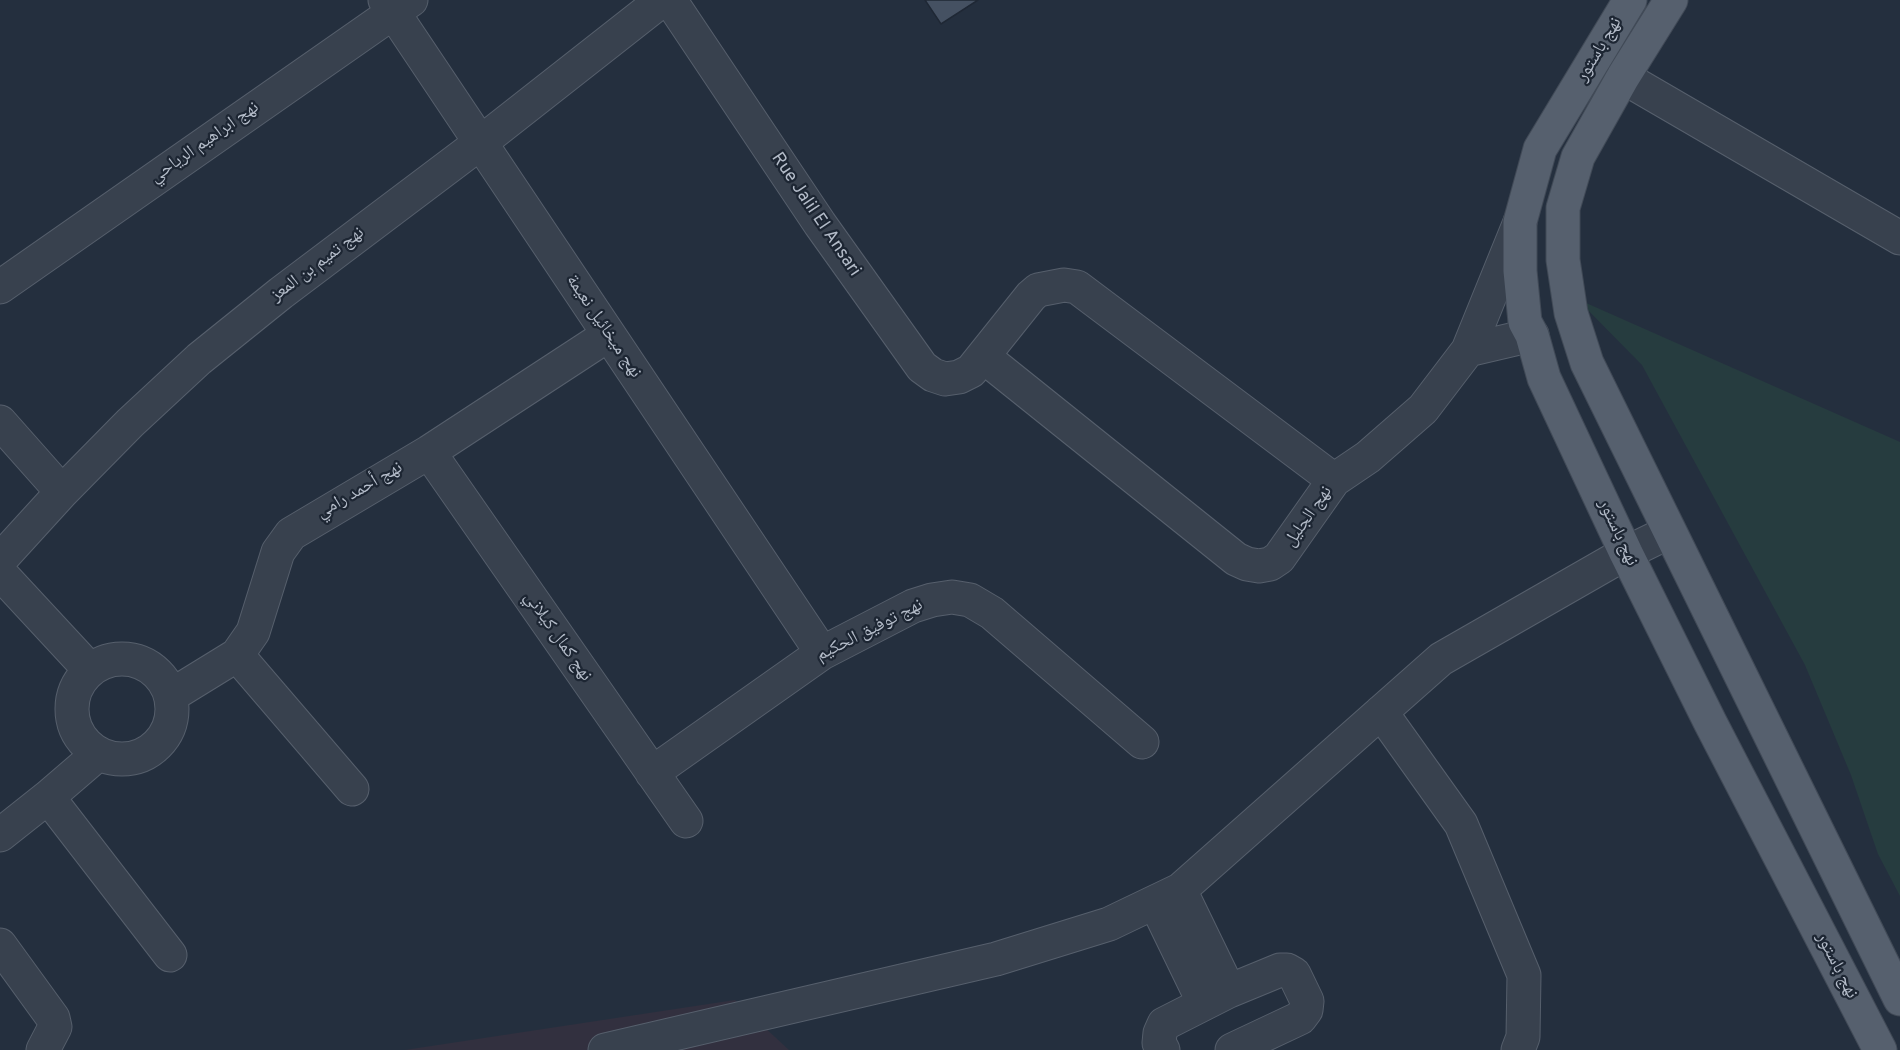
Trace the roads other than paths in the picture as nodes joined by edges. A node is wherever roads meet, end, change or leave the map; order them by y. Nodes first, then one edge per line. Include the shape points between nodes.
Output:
1 (662, 0) edge
2 (670, 0) edge
3 (1630, 0) edge
4 (1671, 0) edge
5 (396, 4) edge
6 (1623, 76) junction
7 (480, 143) junction
8 (1520, 222) junction
9 (1900, 238) edge
10 (0, 287) edge
11 (608, 335) junction
12 (1532, 335) junction
13 (1468, 350) junction
14 (984, 357) junction
15 (0, 422) edge
16 (429, 452) junction
17 (1334, 480) junction
18 (62, 492) junction
19 (1669, 532) junction
20 (1626, 553) junction
21 (0, 560) edge
22 (0, 573) edge
23 (822, 653) junction
24 (237, 655) junction
25 (90, 670) junction
26 (172, 695) junction
27 (1381, 712) junction
28 (1142, 742) dead end
29 (98, 754) junction
30 (652, 772) junction
31 (352, 789) dead end
32 (48, 797) junction
33 (686, 821) dead end
34 (0, 835) edge
35 (1167, 896) junction
36 (0, 945) edge
37 (170, 955) dead end
38 (1216, 997) junction
39 (1900, 999) edge
40 (43, 1050) edge
41 (605, 1050) edge
42 (1163, 1050) edge
43 (1232, 1050) edge
44 (1518, 1050) edge
45 (1880, 1050) edge

1 - 7 street, نهج تميم بن المعز
2 - 14 street, Rue Jalil El Ansari via 820,224 922,367 945,379 958,377 971,371
3 - 8 main road, نهج باستور via 1540,149
4 - 6 main road, نهج باستور
5 - 7 street, نهج ميخائيل نعيمة
5 - 10 street, نهج ابراهيم الرياحي
6 - 9 street
6 - 19 main road, نهج باستور via 1578,157 1563,208 1563,260 1571,313 1587,363
7 - 11 street, نهج ميخائيل نعيمة
7 - 18 street, نهج تميم بن المعز via 199,359
8 - 12 main road, نهج باستور via 1525,322
8 - 13 street
11 - 16 street, نهج أحمد رامي
11 - 23 street, نهج ميخائيل نعيمة
12 - 13 street
12 - 20 main road, نهج باستور via 1544,378
13 - 17 street via 1423,409 1368,457
14 - 17 street, نهج الجليل via 1038,290 1077,287
14 - 17 street, نهج الجليل via 1236,560 1247,564 1259,566 1280,558
15 - 18 street
16 - 24 street, نهج أحمد رامي via 291,534 278,552 253,632
16 - 30 street, نهج كمال كيلاني
18 - 21 street, نهج تميم بن المعز
19 - 20 street
19 - 39 main road, نهج باستور
20 - 27 street via 1441,659
20 - 45 main road, نهج باستور
22 - 25 street
23 - 28 street, نهج توفيق الحكيم via 913,606 951,597 970,600 992,612
23 - 30 street, نهج توفيق الحكيم
24 - 26 street, نهج أحمد رامي
24 - 31 street
25 - 26 street via 107,660 127,659 146,665 161,677
25 - 29 street via 77,685 72,704 74,723 83,741
26 - 29 street via 167,734 154,749 136,758 117,760
27 - 35 street
27 - 44 street via 1461,824 1524,975 1524,1037
29 - 32 street
30 - 33 street, نهج كمال كيلاني
32 - 34 street
32 - 37 street
35 - 38 street
35 - 41 street via 1110,924 996,959
36 - 40 street via 53,1018 55,1027
38 - 42 street via 1164,1024 1159,1043
38 - 43 street via 1287,970 1294,974 1307,1001 1300,1018

